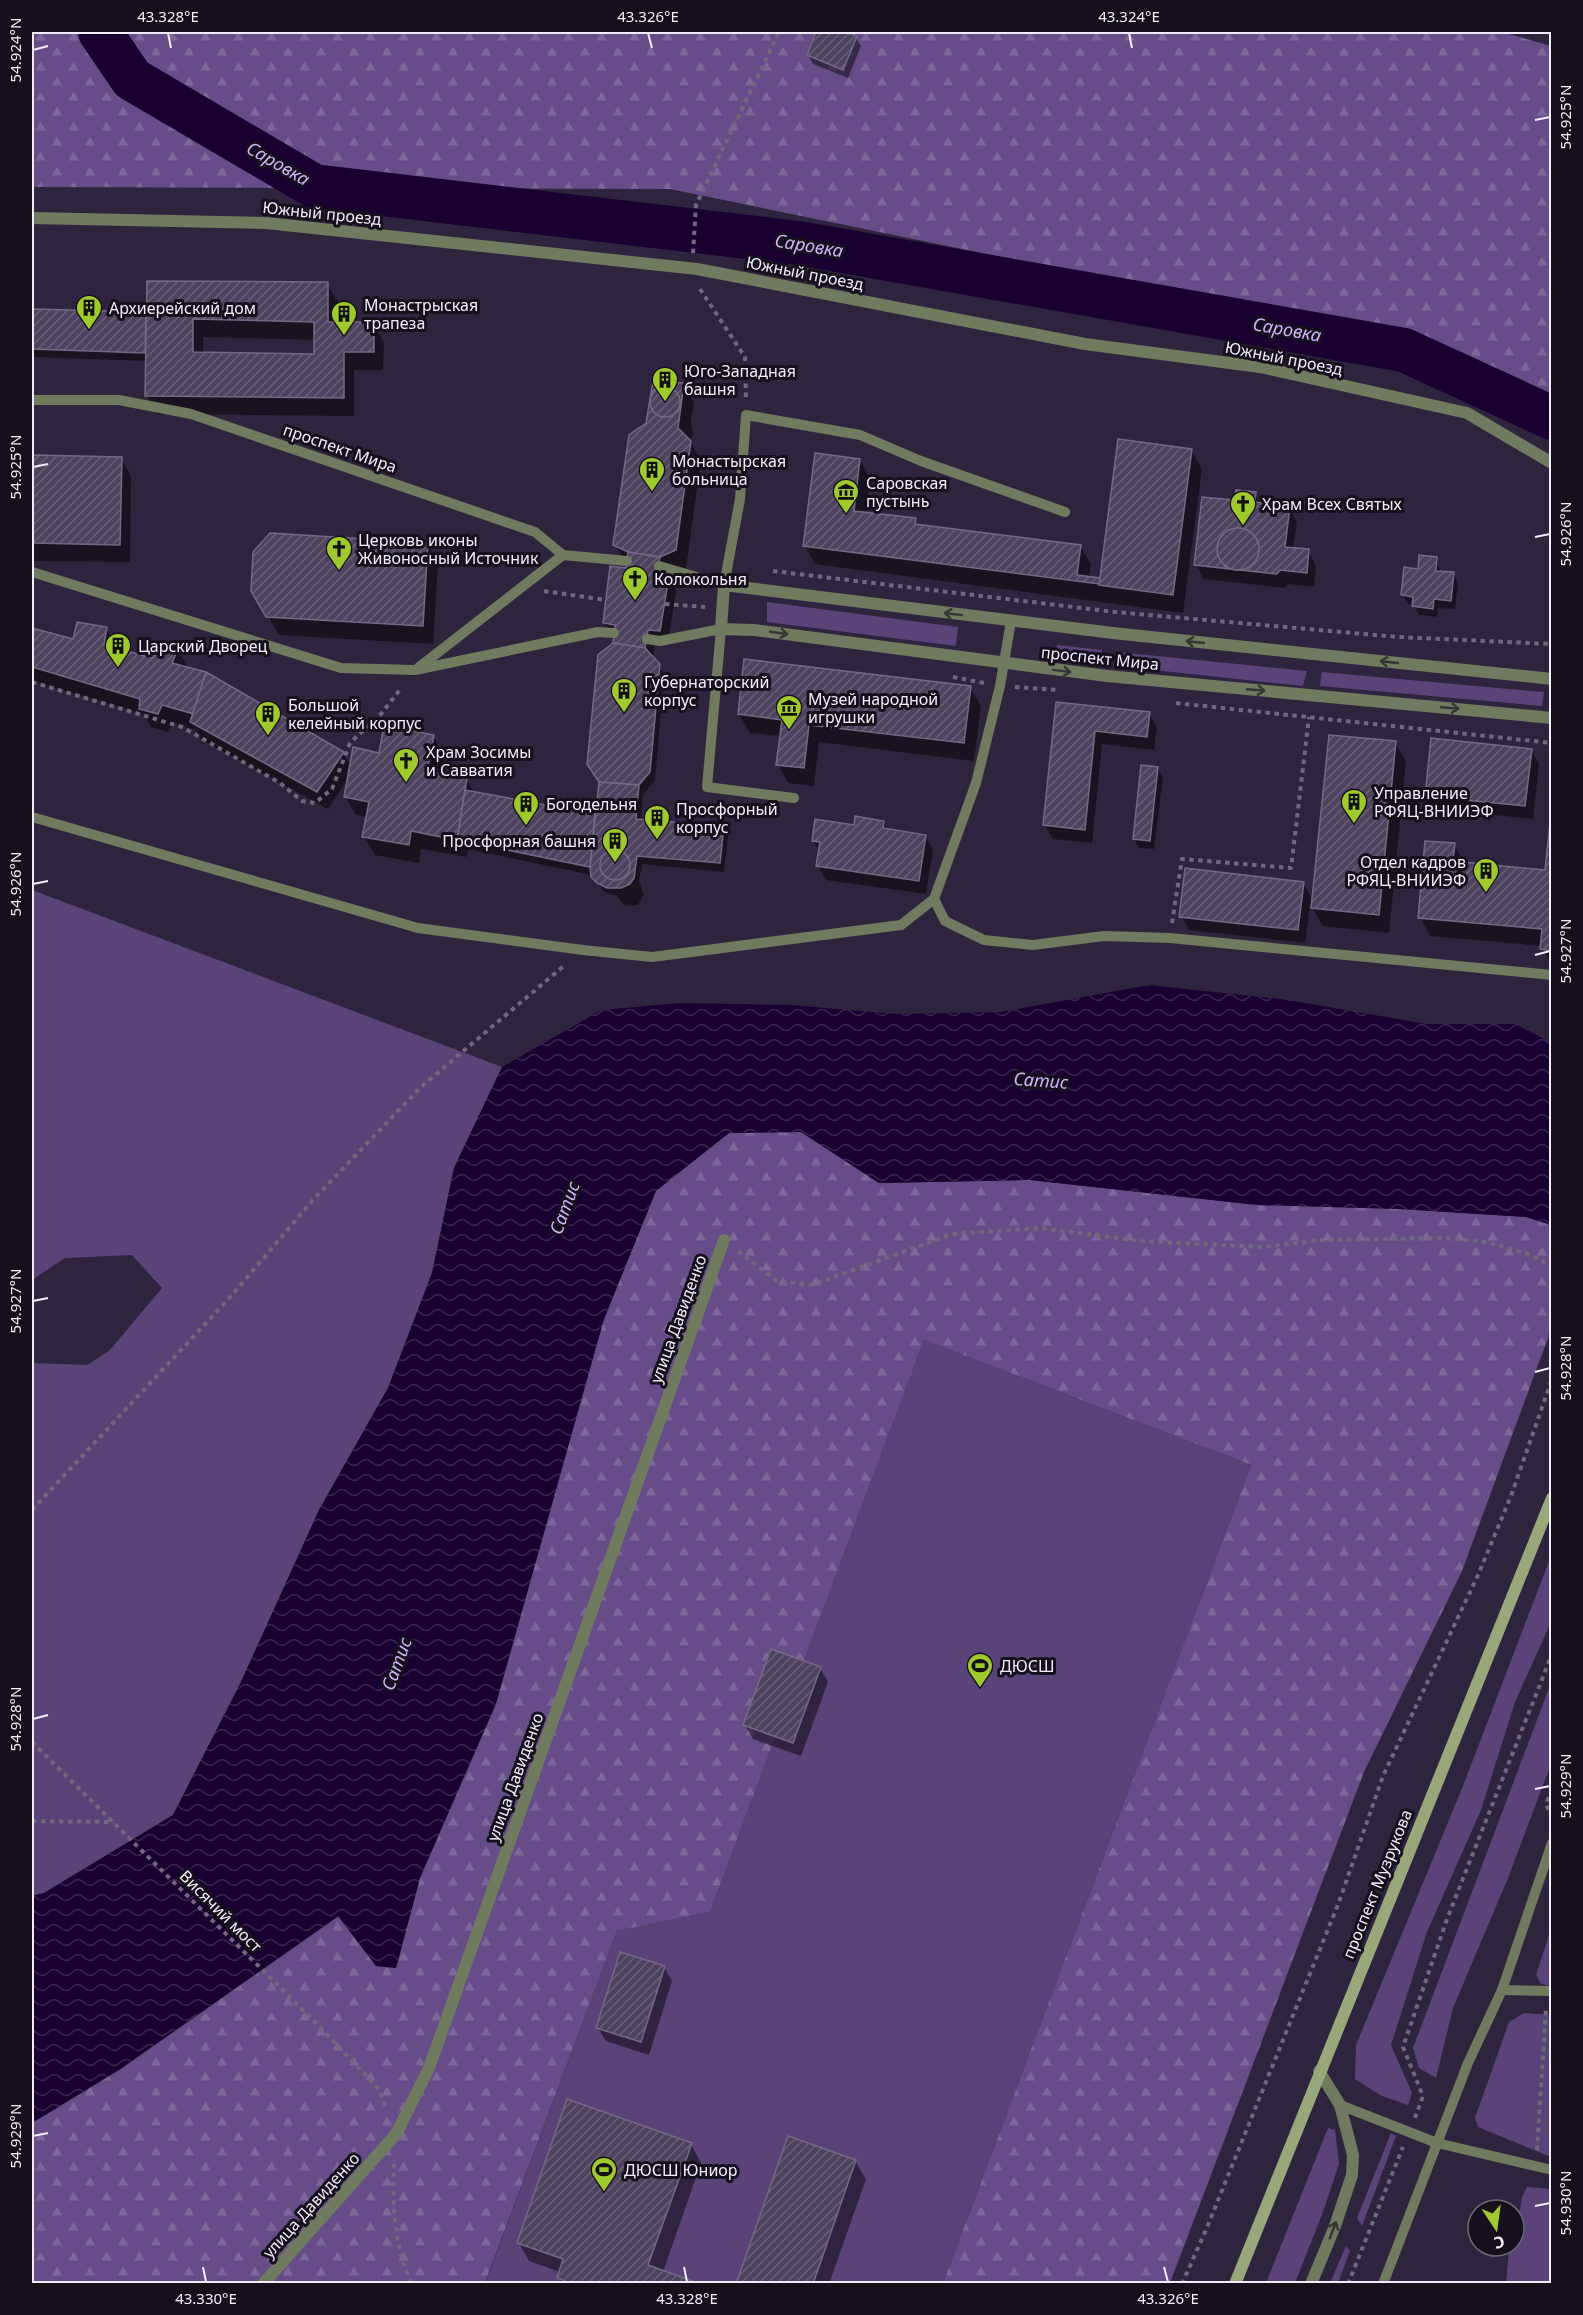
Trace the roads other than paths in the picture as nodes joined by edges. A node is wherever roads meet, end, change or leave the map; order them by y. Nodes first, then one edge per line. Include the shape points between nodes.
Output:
1 (32, 218) edge
2 (32, 400) edge
3 (1551, 464) edge
4 (1065, 512) dead end
5 (563, 555) junction
6 (627, 561) dead end
7 (659, 566) dead end
8 (32, 572) edge
9 (724, 585) junction
10 (1011, 621) junction
11 (721, 629) junction
12 (614, 633) dead end
13 (646, 639) dead end
14 (1004, 664) junction
15 (415, 670) junction
16 (1551, 679) edge
17 (1551, 718) edge
18 (794, 798) dead end
19 (32, 817) edge
20 (934, 899) junction
21 (1551, 975) edge
22 (724, 1240) road end
23 (1551, 1498) edge
24 (1551, 1842) edge
25 (1502, 1990) junction
26 (1550, 1991) edge
27 (1319, 2071) junction
28 (1340, 2105) junction
29 (1437, 2143) junction
30 (1551, 2170) edge
31 (263, 2283) edge
32 (1235, 2283) edge
33 (1311, 2283) edge
34 (1383, 2283) edge

1 - 3 street, Южный проезд via 266,223 697,268 1085,344 1260,367 1467,412
2 - 5 lane, проспект Мира via 119,400 191,414 535,532
4 - 9 lane via 860,435 746,415 740,499
5 - 6 lane
5 - 15 lane
7 - 9 lane, проспект Мира
8 - 15 lane via 341,668
10 -> 9 street, проспект Мира
9 - 11 street
10 - 14 lane
16 -> 10 street, проспект Мира
11 - 13 lane, проспект Мира via 660,641
11 -> 14 street, проспект Мира via 754,630
11 - 18 lane via 708,787
12 - 15 lane via 598,632
14 -> 17 street, проспект Мира
14 - 20 lane via 976,783
19 - 20 lane via 418,928 652,957 901,925
20 - 21 lane via 945,921 984,940 1033,945 1104,936 1170,938
22 - 31 street, улица Давиденко via 429,2068 396,2134
23 - 27 main road, проспект Музрукова
24 - 25 lane
25 - 26 lane
25 - 29 lane
27 - 28 street
27 - 32 main road, проспект Музрукова
28 - 29 lane
33 -> 28 street via 1352,2175 1353,2155
29 - 30 lane
29 - 34 lane

